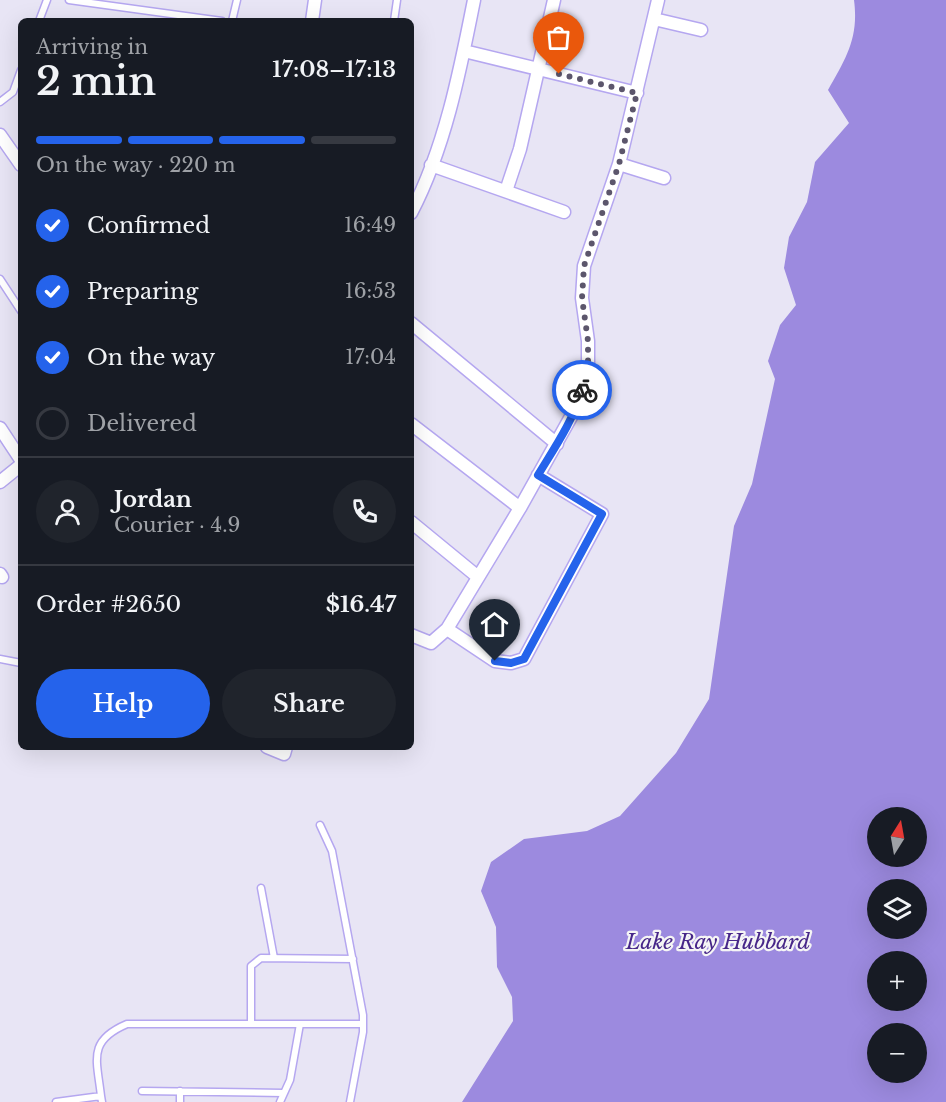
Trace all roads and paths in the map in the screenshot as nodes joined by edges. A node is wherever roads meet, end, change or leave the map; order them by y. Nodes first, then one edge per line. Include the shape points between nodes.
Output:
1 (47, 0) edge
2 (69, 0) edge
3 (237, 0) edge
4 (315, 0) edge
5 (397, 0) edge
6 (474, 0) edge
7 (554, 0) edge
8 (658, 0) edge
9 (40, 18) edge
10 (200, 18) edge
11 (233, 18) edge
12 (312, 18) edge
13 (394, 18) edge
14 (654, 19) junction
15 (701, 30) dead end
16 (464, 51) junction
17 (539, 69) junction
18 (18, 78) edge
19 (637, 93) junction
20 (0, 102) edge
21 (0, 135) edge
22 (18, 161) edge
23 (619, 164) junction
24 (432, 165) junction
25 (664, 178) dead end
26 (506, 191) junction
27 (414, 206) edge
28 (564, 212) dead end
29 (0, 279) edge
30 (18, 306) edge
31 (414, 325) edge
32 (414, 426) edge
33 (0, 428) edge
34 (557, 444) junction
35 (18, 455) edge
36 (18, 467) edge
37 (538, 475) junction
38 (0, 482) edge
39 (520, 508) junction
40 (414, 524) edge
41 (478, 577) junction
42 (447, 629) junction
43 (414, 636) edge
44 (0, 659) edge
45 (18, 662) edge
46 (320, 825) dead end
47 (261, 888) dead end
48 (274, 958) junction
49 (353, 959) junction
50 (251, 1024) junction
51 (300, 1024) junction
52 (363, 1024) junction
53 (142, 1091) dead end
54 (180, 1091) junction
55 (238, 1092) junction
56 (283, 1093) junction
57 (101, 1099) edge
58 (56, 1102) edge
59 (180, 1102) edge
60 (236, 1102) edge
61 (280, 1102) edge
62 (350, 1102) edge

1 - 9 lane
2 - 10 lane
3 - 11 lane
4 - 12 street
5 - 13 lane
6 - 16 street
7 - 17 street
8 - 14 street
14 - 15 street
14 - 19 street
16 - 17 street
16 - 24 street
17 - 19 street
17 - 26 street
18 - 20 lane via 13,92
19 - 23 street
21 - 22 street
23 - 25 street
23 - 34 street via 584,266 582,298 588,362 584,384
24 - 26 street
24 - 27 street
26 - 28 street
29 - 30 lane
31 - 34 street
32 - 39 street
33 - 35 street
34 - 37 street
36 - 38 street
37 - 39 street
37 - 42 street via 602,514 524,659 511,663 495,661
39 - 41 street
40 - 41 street
41 - 42 street
42 - 43 street via 431,643
44 - 45 lane
46 - 49 lane via 332,852
47 - 48 lane
48 - 49 lane
48 - 50 lane via 261,958 251,966
49 - 52 lane
50 - 51 lane
50 - 57 lane via 137,1023 119,1027 97,1050
51 - 52 lane
51 - 56 lane via 290,1080
52 - 62 lane
53 - 54 lane
54 - 55 lane
54 - 59 lane
55 - 56 lane
55 - 60 lane
56 - 61 lane
57 - 58 lane

